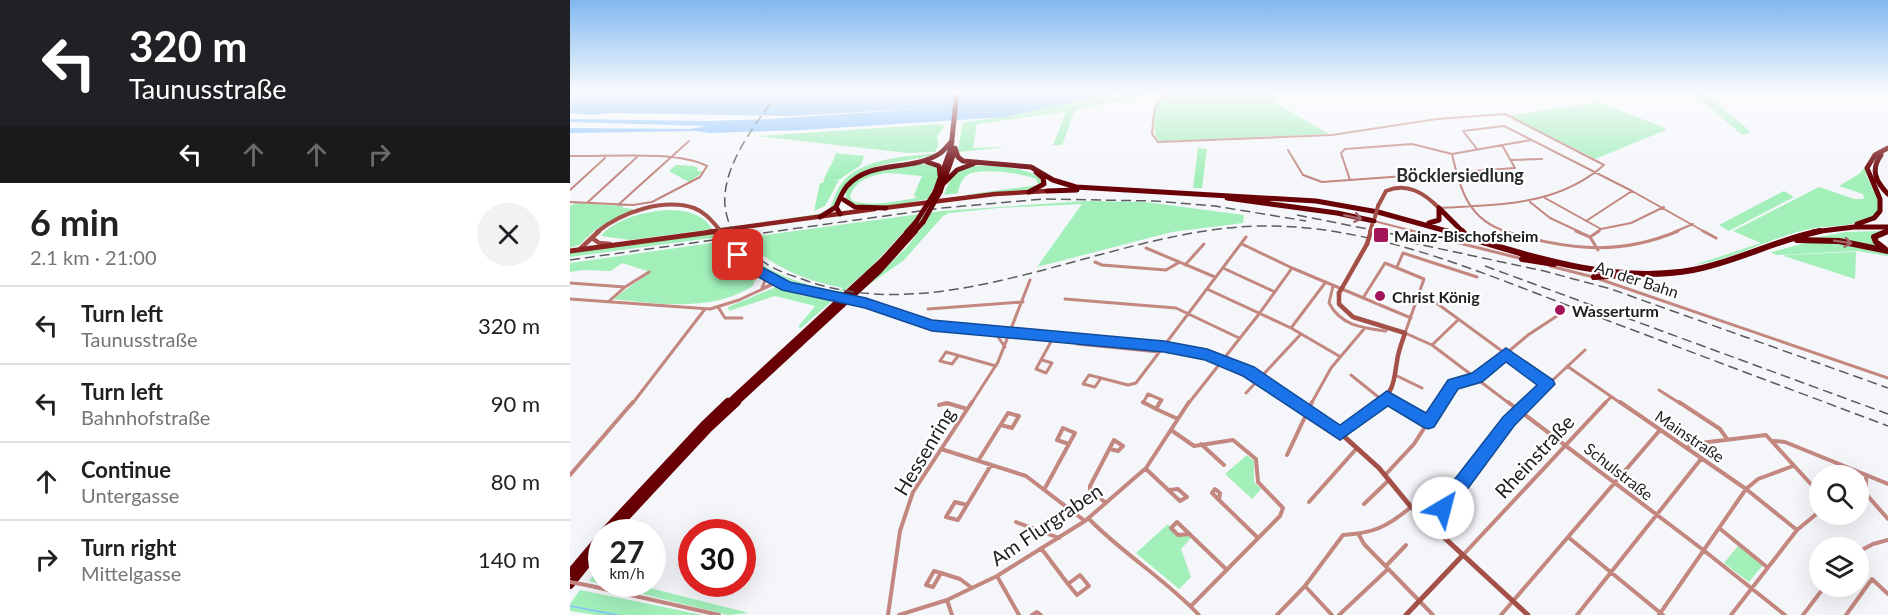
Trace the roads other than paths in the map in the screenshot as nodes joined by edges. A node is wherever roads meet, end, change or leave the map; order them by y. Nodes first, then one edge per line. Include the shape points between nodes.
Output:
1 (957, 121) edge
2 (1154, 121) edge
3 (1426, 121) edge
4 (1517, 121) edge
5 (957, 125) junction
6 (1531, 140) junction
7 (689, 141) dead end
8 (952, 141) junction
9 (1502, 145) junction
10 (955, 148) junction
11 (1477, 148) junction
12 (1888, 148) edge
13 (1288, 150) dead end
14 (1452, 154) junction
15 (570, 156) edge
16 (575, 156) junction
17 (606, 157) junction
18 (637, 157) junction
19 (669, 158) junction
20 (1542, 159) dead end
21 (1511, 160) junction
22 (570, 161) edge
23 (920, 162) junction
24 (1874, 166) junction
25 (1455, 173) junction
26 (1595, 173) junction
27 (1049, 178) junction
28 (1350, 180) junction
29 (942, 183) junction
30 (1044, 184) junction
31 (1888, 188) edge
32 (570, 190) edge
33 (1091, 190) junction
34 (1108, 190) junction
35 (843, 191) junction
36 (1047, 191) junction
37 (1632, 191) junction
38 (1029, 192) junction
39 (1888, 194) edge
40 (1212, 196) junction
41 (1545, 198) junction
42 (844, 200) junction
43 (571, 202) edge
44 (588, 202) junction
45 (1529, 202) junction
46 (1469, 204) junction
47 (618, 205) junction
48 (836, 207) junction
49 (1664, 207) junction
50 (886, 208) junction
51 (1439, 208) junction
52 (840, 214) junction
53 (820, 217) junction
54 (1374, 221) junction
55 (1413, 221) junction
56 (1586, 221) junction
57 (920, 222) junction
58 (1694, 224) junction
59 (1842, 227) junction
60 (1601, 229) junction
61 (1888, 229) edge
62 (1246, 237) dead end
63 (1590, 237) junction
64 (591, 238) junction
65 (1716, 238) dead end
66 (1481, 240) junction
67 (1797, 240) junction
68 (619, 244) junction
69 (1204, 244) dead end
70 (1242, 244) junction
71 (1146, 248) dead end
72 (580, 249) junction
73 (570, 250) edge
74 (1598, 250) junction
75 (1888, 251) edge
76 (1522, 259) junction
77 (1095, 262) dead end
78 (1178, 263) junction
79 (1185, 265) junction
80 (1565, 265) junction
81 (1396, 266) junction
82 (1223, 268) junction
83 (1292, 268) junction
84 (649, 272) dead end
85 (762, 274) junction
86 (1625, 275) junction
87 (1215, 277) junction
88 (1478, 277) dead end
89 (1594, 277) junction
90 (1030, 280) dead end
91 (778, 282) junction
92 (570, 283) edge
93 (1325, 283) junction
94 (1333, 286) junction
95 (626, 287) junction
96 (762, 289) junction
97 (1207, 289) junction
98 (757, 292) junction
99 (1275, 292) junction
100 (1420, 294) junction
101 (1065, 298) dead end
102 (1363, 298) junction
103 (570, 299) edge
104 (608, 302) junction
105 (1023, 302) junction
106 (718, 307) junction
107 (705, 309) junction
108 (928, 309) dead end
109 (1188, 313) junction
110 (1259, 314) junction
111 (1560, 314) dead end
112 (742, 318) dead end
113 (1411, 318) junction
114 (1458, 320) junction
115 (1291, 328) junction
116 (1364, 329) junction
117 (1386, 331) dead end
118 (994, 333) junction
119 (1405, 333) junction
120 (1010, 334) junction
121 (1301, 334) junction
122 (1053, 338) junction
123 (1239, 338) junction
124 (1077, 340) junction
125 (1432, 345) junction
126 (1005, 347) junction
127 (1164, 347) junction
128 (1585, 350) dead end
129 (1160, 352) junction
130 (1506, 354) junction
131 (958, 356) junction
132 (1340, 356) junction
133 (1221, 359) junction
134 (1042, 360) junction
135 (996, 366) junction
136 (1567, 366) junction
137 (1351, 375) dead end
138 (1395, 375) junction
139 (1101, 378) junction
140 (1477, 378) junction
141 (1888, 378) edge
142 (1260, 379) junction
143 (1547, 384) junction
144 (1422, 388) dead end
145 (1659, 390) dead end
146 (1245, 393) dead end
147 (1611, 397) junction
148 (1385, 399) junction
149 (939, 405) dead end
150 (967, 408) junction
151 (1156, 409) junction
152 (1519, 410) junction
153 (1307, 411) junction
154 (1178, 419) junction
155 (1428, 423) junction
156 (1001, 424) junction
157 (1171, 430) junction
158 (1660, 430) junction
159 (1340, 433) junction
160 (1727, 439) junction
161 (1774, 441) junction
162 (1069, 444) junction
163 (1201, 444) junction
164 (1566, 446) junction
165 (1357, 448) junction
166 (1687, 448) junction
167 (940, 449) junction
168 (1110, 449) dead end
169 (1287, 455) dead end
170 (1701, 459) junction
171 (978, 461) junction
172 (991, 465) junction
173 (1224, 465) dead end
174 (1841, 465) edge
175 (1793, 466) junction
176 (1146, 468) junction
177 (570, 475) edge
178 (1869, 476) edge
179 (1388, 477) junction
180 (1615, 483) junction
181 (1809, 483) edge
182 (1888, 484) edge
183 (1045, 488) junction
184 (1746, 489) junction
185 (1169, 490) dead end
186 (1869, 497) edge
187 (1219, 500) dead end
188 (1309, 502) dead end
189 (1106, 504) junction
190 (1364, 504) dead end
191 (966, 505) junction
192 (1411, 507) junction
193 (1656, 515) junction
194 (617, 519) edge
195 (624, 519) edge
196 (1086, 519) junction
197 (1888, 519) edge
198 (1809, 520) edge
199 (1016, 522) dead end
200 (1430, 524) junction
201 (1719, 528) junction
202 (1797, 530) junction
203 (1189, 534) dead end
204 (1359, 535) junction
205 (1059, 537) junction
206 (1568, 537) junction
207 (1258, 538) junction
208 (1888, 540) edge
209 (1406, 545) dead end
210 (1869, 546) edge
211 (1041, 548) junction
212 (1702, 549) junction
213 (588, 552) edge
214 (1462, 555) junction
215 (588, 562) edge
216 (1387, 567) junction
217 (1767, 567) junction
218 (1227, 570) junction
219 (1611, 572) junction
220 (570, 573) edge
221 (941, 573) dead end
222 (997, 576) junction
223 (570, 583) edge
224 (1068, 584) junction
225 (1305, 586) junction
226 (1750, 587) junction
227 (972, 588) junction
228 (1888, 594) edge
229 (1817, 597) edge
230 (946, 600) junction
231 (1419, 601) junction
232 (1513, 601) junction
233 (1191, 606) junction
234 (1661, 614) edge
235 (719, 615) edge
236 (888, 615) edge
237 (899, 615) edge
238 (952, 615) edge
239 (1019, 615) edge
240 (1032, 615) edge
241 (1041, 615) edge
242 (1199, 615) edge
243 (1277, 615) edge
244 (1332, 615) edge
245 (1339, 615) edge
246 (1406, 615) edge
247 (1433, 615) edge
248 (1501, 615) edge
249 (1528, 615) edge
250 (1577, 615) edge
251 (1731, 615) edge
252 (1785, 615) edge
253 (1803, 615) edge
254 (1846, 615) edge

1 - 5 highway
2 - 3 street via 1152,134 1158,142 1332,135
4 - 26 street via 1604,165
5 - 8 highway
5 - 10 highway
6 - 9 street
6 - 11 street via 1500,125 1463,131
6 - 26 street
7 - 19 street
8 - 23 highway via 940,156
8 - 29 highway
9 - 11 street
9 - 21 street
10 - 27 highway via 963,161 1028,167
10 - 29 highway
11 - 14 street
12 - 24 highway
12 - 59 highway via 1875,155 1866,170 1881,200 1880,212
13 - 28 street via 1299,172 1308,179
14 - 25 street
14 - 28 street via 1407,143 1342,150
15 - 16 street
16 - 17 street
16 - 22 street
17 - 18 street
17 - 32 street
18 - 19 street
18 - 44 street
19 - 47 street
19 - 47 street via 702,161 707,169 660,200
20 - 21 street
21 - 25 street via 1513,169
23 - 29 highway via 939,166
23 - 35 highway via 867,171 851,180
24 - 31 highway
24 - 39 highway via 1876,181
25 - 28 street
25 - 46 street
26 - 37 street
26 - 41 street
27 - 34 highway via 1076,187
27 - 36 highway via 1052,185
29 - 30 highway via 957,170 978,164 1031,170 1041,176
29 - 57 highway, bridge
30 - 36 highway
30 - 38 highway
33 - 34 highway
33 - 36 highway
33 - 40 highway
34 - 55 highway via 1300,200
35 - 42 highway
35 - 48 highway
36 - 38 main road
37 - 49 street
37 - 56 street
38 - 50 main road
40 -> 54 highway
40 - 80 highway via 1350,208
41 - 45 street
41 - 56 street
42 - 50 highway via 855,207
42 - 52 highway
43 - 44 street
44 - 47 street
45 - 46 street
45 - 63 street via 1550,218
46 - 51 street
46 - 74 street via 1481,219 1497,228 1570,247
48 - 52 highway
48 - 53 highway
49 - 58 street
49 - 60 street via 1631,223
50 - 52 main road
51 - 54 main road, bridge via 1417,191 1392,188 1384,193
51 - 55 highway via 1440,219 1436,222
51 - 66 highway via 1457,228
52 - 53 main road
53 - 68 main road
54 - 76 street, An der Bahn
54 - 119 main road, bridge via 1339,303 1350,316
55 - 66 highway
56 - 60 street
57 - 194 highway via 703,426
57 - 195 highway via 879,271 709,428
58 - 65 street
58 - 74 street via 1645,243
59 - 61 highway
59 - 66 highway via 1798,236 1710,268 1656,274 1569,264
60 - 63 street
61 - 67 highway via 1840,231
61 - 75 highway via 1874,239
62 - 70 street
63 - 74 street
64 - 68 main road via 598,243
64 - 72 main road
64 - 85 main road, bridge via 637,212 662,206 690,207 705,213 745,261
67 -> 75 highway via 1839,241
67 - 86 highway via 1702,272
68 - 72 main road
69 - 79 street
70 - 82 street
70 - 83 street
71 - 78 street
72 - 73 main road
76 - 80 highway
76 - 89 street, An der Bahn
77 - 78 street via 1102,266 1166,270
78 - 79 street
79 - 87 street
80 - 86 highway
81 - 88 street via 1403,253
81 - 100 street via 1424,279
81 - 102 street via 1385,263
82 - 87 street
82 - 99 street
83 - 93 street
83 - 99 street, Am Flurgraben
84 - 95 street
85 - 91 main road
85 - 96 street
86 - 89 highway
87 - 97 street
89 - 141 street, An der Bahn
90 - 105 street, Hessenring
91 - 96 street
91 - 98 street
91 - 118 main road, bridge via 802,291 880,307 932,326
92 - 95 street
93 - 94 street
93 - 115 street
94 - 102 street
94 - 116 street via 1329,298 1335,314
95 - 104 street
96 - 98 street
97 - 109 street
97 - 110 street
98 - 106 street
99 - 110 street, Am Flurgraben
100 - 113 street
100 - 114 street
101 - 109 street via 1172,307
102 - 113 street
103 - 104 street
104 - 107 street
105 - 108 street
105 - 120 street, Hessenring
106 - 107 street
106 - 112 street via 725,318
107 - 177 street via 613,428
109 - 123 street
109 - 127 street
110 - 115 street
110 - 123 street, Am Flurgraben
111 - 130 street
113 - 119 street
114 - 125 street
114 - 130 street
115 - 121 street
116 - 117 street
116 - 132 street
118 - 120 main road
118 - 126 street
119 - 125 street, Schulstraße
119 - 138 main road
120 - 122 main road
120 - 126 street, Hessenring
121 - 132 street
121 - 142 street
122 - 124 main road
122 - 134 street
123 - 133 street, Am Flurgraben
124 - 127 main road
124 - 129 street via 1077,344
125 - 140 street, Schulstraße
126 - 135 street, Hessenring
127 - 129 street
127 - 133 main road
128 - 136 street
129 - 139 street via 1132,385
130 - 140 street
130 - 143 street
131 - 131 street via 946,352 940,361 952,364
131 - 135 street
132 - 153 street
133 - 142 main road
133 - 154 street, Am Flurgraben
134 - 134 street via 1036,370 1046,373 1052,363
135 - 150 street, Hessenring
136 - 143 street
136 - 147 street, Mainstraße
137 - 148 street
138 - 144 street
138 - 148 main road
139 - 139 street via 1089,375 1083,384 1095,387
140 - 152 street, Schulstraße
140 - 155 street via 1453,385
142 - 146 street
142 - 153 main road
143 - 152 street
145 - 160 street via 1720,429
147 - 158 street, Mainstraße
147 - 164 street, Rheinstraße
148 - 155 street
148 - 159 main road
149 - 150 street
150 - 167 street, Hessenring
151 - 151 street via 1142,402 1147,395 1162,400
151 - 154 street
152 - 164 street, Schulstraße
152 - 200 street
153 - 159 main road
153 - 169 street
154 - 157 street, Am Flurgraben
155 - 179 street
156 - 156 street via 1009,412 1019,416 1012,428
156 - 171 street
157 - 163 street via 1188,444
157 - 176 street, Am Flurgraben
158 - 166 street, Mainstraße
158 - 180 street
159 - 165 main road
160 - 161 street via 1761,434
160 - 166 street
161 - 174 street
161 - 175 street
162 - 162 street via 1075,432 1063,428 1057,440
162 - 183 street
163 - 173 street
163 - 207 street via 1230,439 1257,461 1258,482 1283,508
164 - 180 street, Schulstraße
164 - 214 street, Rheinstraße
165 - 179 main road
165 - 188 street
166 - 170 street, Mainstraße
167 - 171 street
167 - 236 street, Hessenring via 908,504 900,531
168 - 189 street via 1090,486
170 - 184 street, Mainstraße
170 - 193 street
171 - 172 street
172 - 183 street via 1026,476
172 - 191 street
175 - 181 street
175 - 184 street via 1758,478
176 - 185 street
176 - 189 street, Am Flurgraben
178 - 182 street
179 - 190 street
179 - 192 main road
180 - 193 street, Schulstraße
180 - 206 street
183 - 196 street
184 - 201 street
184 - 202 street, Mainstraße
186 - 197 street
187 - 207 street
189 - 196 street, Am Flurgraben
191 - 191 street via 955,502 946,517 957,520
192 - 200 main road
192 - 204 street via 1393,522
193 - 212 street, Schulstraße
193 - 219 street
196 - 205 street, Am Flurgraben
196 - 233 street
198 - 202 street
199 - 205 street
200 - 214 main road
201 - 212 street
201 - 217 street
202 - 217 street
203 - 218 street
204 - 216 street
204 - 225 street via 1342,535
205 - 211 street, Am Flurgraben
206 - 219 street
206 - 232 street
207 - 218 street
208 - 210 street
209 - 216 street
211 - 222 street, Am Flurgraben
211 - 224 street
212 - 226 street, Schulstraße
212 - 234 street
213 - 220 highway
214 - 231 main road, Rheinstraße
214 - 232 main road
215 - 223 highway
216 - 231 street
216 - 245 street
217 - 226 street
218 - 233 street
219 - 234 street
219 - 250 street
221 - 227 street
222 - 227 street, Am Flurgraben
222 - 239 street
223 - 235 street, bridge
224 - 224 street via 1078,595 1089,586 1080,575
225 - 243 street
225 - 244 street
226 - 251 street
226 - 252 street, Schulstraße
227 - 230 street, Am Flurgraben
228 - 254 street via 1872,579
229 - 253 street
230 - 237 street, Am Flurgraben
230 - 238 street
231 - 246 main road, Rheinstraße
231 - 247 street
232 - 248 street
232 - 249 main road
233 - 242 street
240 - 241 street

